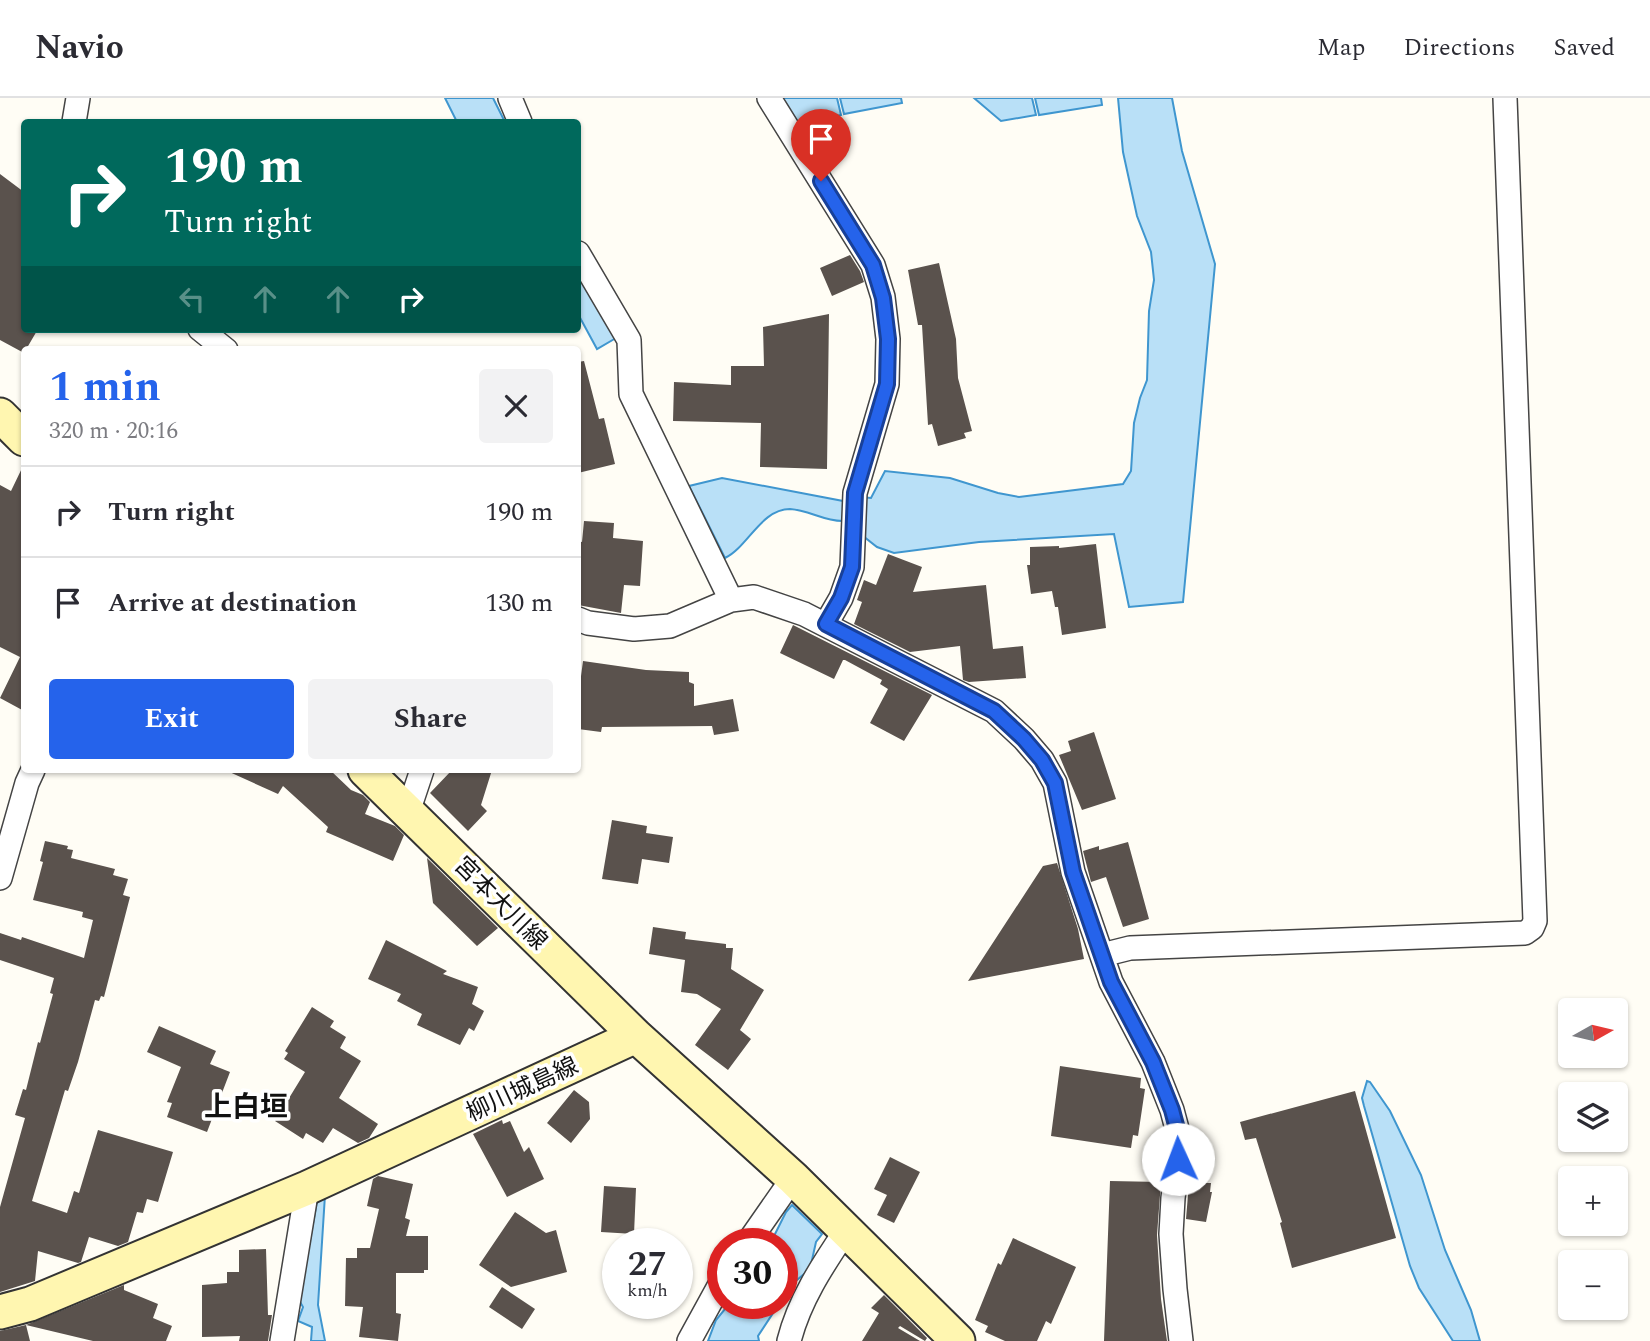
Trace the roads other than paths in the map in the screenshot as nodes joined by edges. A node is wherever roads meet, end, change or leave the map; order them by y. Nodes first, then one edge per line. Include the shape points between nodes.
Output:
1 (78, 98) edge
2 (510, 98) edge
3 (769, 98) edge
4 (1505, 98) edge
5 (74, 119) edge
6 (519, 119) edge
7 (581, 258) edge
8 (205, 333) edge
9 (221, 346) edge
10 (0, 415) edge
11 (21, 436) edge
12 (731, 600) junction
13 (581, 620) edge
14 (826, 624) junction
15 (32, 773) edge
16 (368, 773) edge
17 (421, 773) edge
18 (408, 812) junction
19 (0, 878) edge
20 (1102, 956) junction
21 (636, 1037) junction
22 (795, 1181) junction
23 (307, 1188) junction
24 (759, 1228) edge
25 (845, 1232) junction
26 (707, 1308) edge
27 (0, 1312) edge
28 (282, 1341) edge
29 (689, 1341) edge
30 (789, 1341) edge
31 (958, 1341) edge
32 (1181, 1341) edge

1 - 5 street
2 - 6 street
3 - 14 street via 873,265 888,339 887,384 855,493 852,567
4 - 20 street via 1532,928 1525,933 1130,948
7 - 12 street via 629,340 631,394
8 - 9 street
10 - 11 main road
12 - 13 street via 670,626 634,629
12 - 14 street via 754,597
14 - 20 street via 994,711 1042,760 1055,783 1073,872
15 - 19 street
16 - 18 main road, 宮本大川線
17 - 18 street
18 - 21 main road, 宮本大川線
20 - 32 street via 1153,1062 1180,1140 1171,1234
21 - 22 main road
21 - 23 main road, 柳川城島線
22 - 24 street
22 - 25 main road
23 - 27 main road, 柳川城島線 via 30,1304
23 - 28 street
25 - 30 street via 804,1298
25 - 31 main road
26 - 29 street

